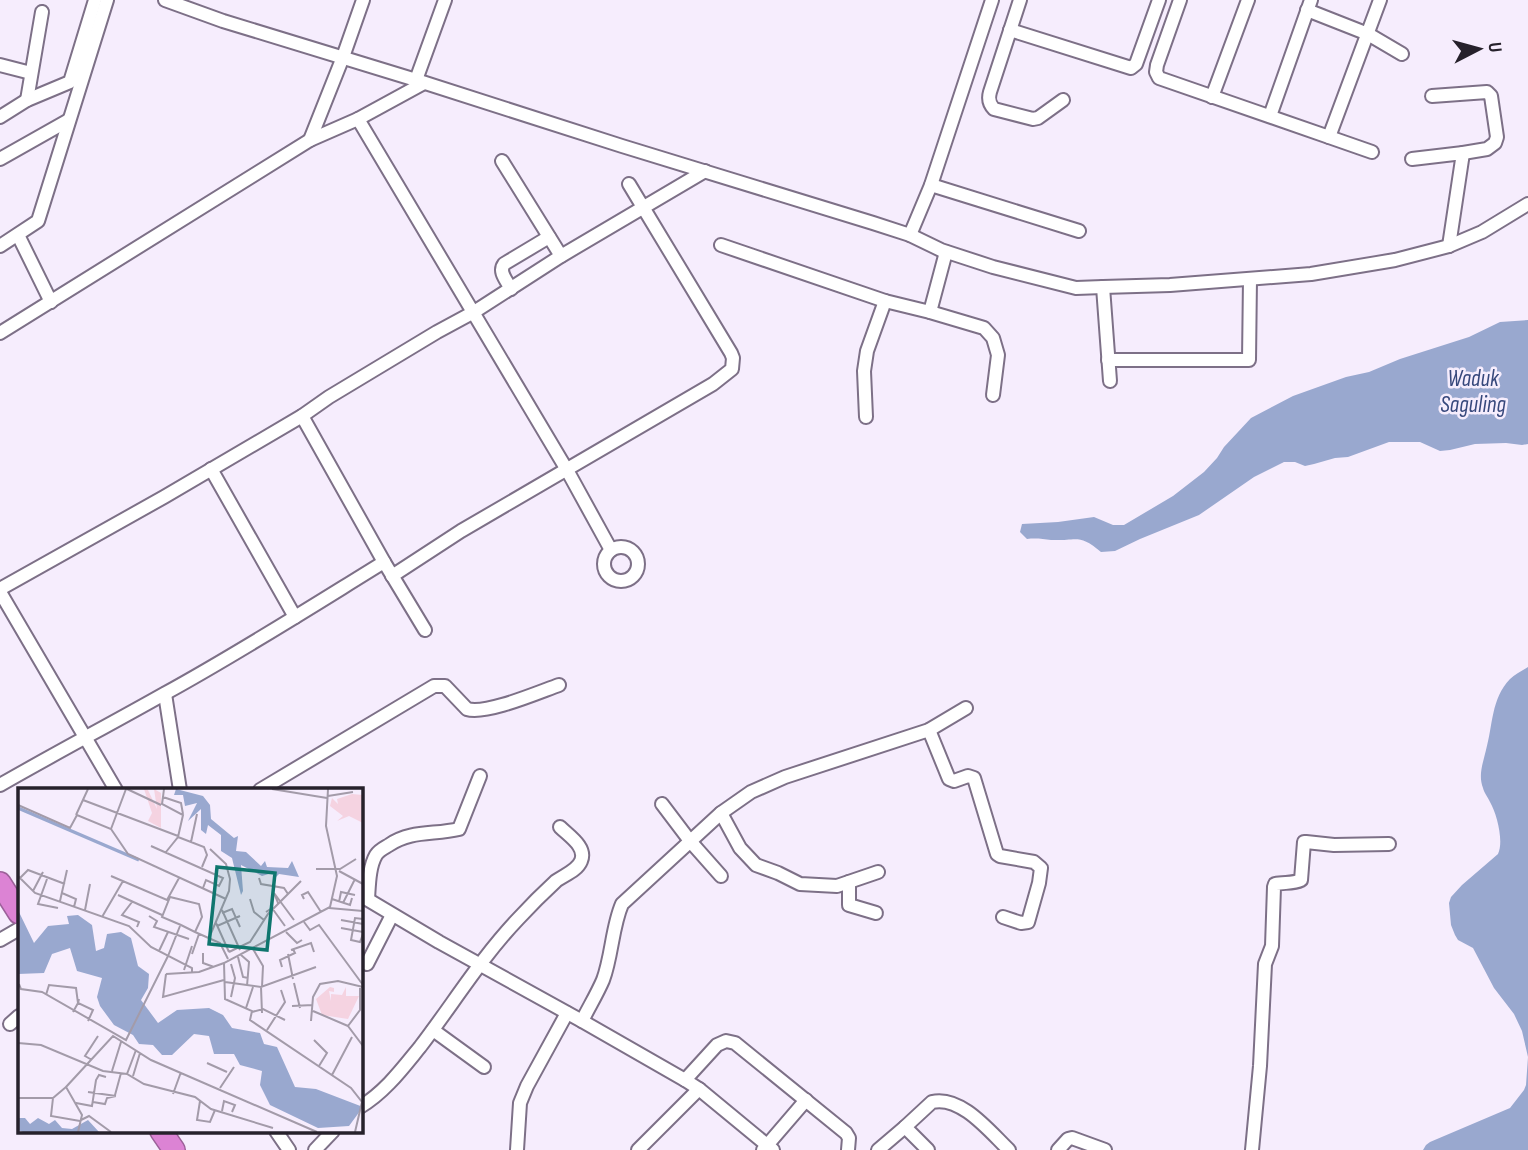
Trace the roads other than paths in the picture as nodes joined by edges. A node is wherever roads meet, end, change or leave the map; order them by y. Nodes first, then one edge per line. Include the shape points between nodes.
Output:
1 (95, 0) edge
2 (107, 0) edge
3 (165, 0) edge
4 (363, 0) edge
5 (445, 0) edge
6 (992, 0) edge
7 (1020, 0) edge
8 (1159, 0) edge
9 (1180, 0) edge
10 (1248, 0) edge
11 (1380, 0) edge
12 (1309, 5) edge
13 (42, 12) dead end
14 (1010, 30) junction
15 (1368, 34) junction
16 (1402, 54) dead end
17 (343, 57) junction
18 (0, 65) edge
19 (31, 73) junction
20 (420, 82) junction
21 (1432, 96) dead end
22 (1212, 97) junction
23 (27, 100) junction
24 (1063, 100) dead end
25 (1270, 116) junction
26 (0, 117) edge
27 (358, 119) junction
28 (69, 120) junction
29 (1329, 136) junction
30 (310, 140) junction
31 (1372, 152) dead end
32 (1463, 153) junction
33 (0, 159) edge
34 (1412, 159) dead end
35 (502, 160) dead end
36 (705, 171) junction
37 (629, 184) dead end
38 (930, 185) junction
39 (1528, 204) edge
40 (643, 207) junction
41 (1079, 231) dead end
42 (18, 235) junction
43 (910, 235) junction
44 (549, 237) junction
45 (721, 245) dead end
46 (0, 246) edge
47 (1449, 246) junction
48 (946, 252) junction
49 (561, 256) junction
50 (1250, 279) junction
51 (1103, 287) junction
52 (511, 289) junction
53 (885, 301) junction
54 (51, 302) junction
55 (474, 312) junction
56 (930, 312) junction
57 (0, 333) edge
58 (1108, 360) junction
59 (1110, 381) dead end
60 (993, 395) dead end
61 (302, 416) junction
62 (866, 417) dead end
63 (211, 469) junction
64 (567, 470) junction
65 (611, 550) dead end
66 (384, 562) junction
67 (393, 576) junction
68 (0, 591) edge
69 (295, 617) junction
70 (425, 630) dead end
71 (559, 685) dead end
72 (165, 694) junction
73 (965, 708) dead end
74 (929, 730) junction
75 (86, 736) junction
76 (480, 776) dead end
77 (0, 785) edge
78 (115, 788) edge
79 (180, 788) edge
80 (262, 788) edge
81 (662, 804) dead end
82 (722, 813) junction
83 (560, 828) dead end
84 (690, 841) junction
85 (1389, 844) dead end
86 (878, 872) dead end
87 (720, 876) dead end
88 (849, 882) junction
89 (0, 883) edge
90 (364, 897) edge
91 (18, 911) edge
92 (876, 913) dead end
93 (392, 915) junction
94 (1003, 917) dead end
95 (18, 930) edge
96 (0, 940) edge
97 (367, 964) dead end
98 (479, 964) junction
99 (567, 1013) junction
100 (582, 1021) junction
101 (433, 1030) junction
102 (484, 1067) dead end
103 (685, 1080) junction
104 (699, 1089) junction
105 (806, 1100) junction
106 (362, 1106) edge
107 (905, 1127) junction
108 (163, 1132) edge
109 (277, 1132) edge
110 (332, 1132) edge
111 (768, 1148) edge
112 (174, 1150) edge
113 (289, 1150) edge
114 (315, 1150) edge
115 (517, 1150) edge
116 (638, 1150) edge
117 (848, 1150) edge
118 (878, 1150) edge
119 (928, 1150) edge
120 (1009, 1150) edge
121 (1058, 1150) edge
122 (1105, 1150) edge
123 (1252, 1150) edge

1 - 23 street via 71,80
2 - 28 street
3 - 17 street
4 - 17 street
5 - 20 street
6 - 38 street
7 - 14 street
8 - 14 street via 1131,68
9 - 22 street via 1157,75
10 - 22 street
11 - 15 street
12 - 15 street
12 - 25 street
13 - 19 street
14 - 24 street via 990,92 991,106 1033,119
15 - 16 street
15 - 29 street
17 - 20 street
17 - 30 street
18 - 19 street
19 - 23 street
20 - 27 street
20 - 36 street
21 - 32 street via 1487,92 1491,96 1495,143
22 - 25 street
23 - 26 street
25 - 29 street
27 - 30 street
27 - 55 street
28 - 33 street
28 - 42 street via 39,217
29 - 31 street
30 - 54 street
32 - 34 street
32 - 47 street
35 - 44 street
36 - 40 street
36 - 43 street
37 - 40 street
38 - 41 street
38 - 43 street
39 - 47 street via 1482,233
40 - 49 street
40 - 64 street via 731,353 732,369
42 - 46 street
42 - 54 street
43 - 48 street
44 - 49 street
44 - 52 street via 504,264 502,272
45 - 53 street
47 - 50 street via 1311,274
48 - 51 street via 1076,288
48 - 56 street
49 - 52 street
50 - 51 street
50 - 58 street via 1249,360
51 - 58 street
52 - 55 street
53 - 56 street
53 - 62 street via 867,351
54 - 57 street
55 - 61 street
55 - 64 street
56 - 60 street via 984,328 993,338 998,355
58 - 59 street
61 - 63 street
61 - 66 street
63 - 68 street
63 - 69 street
64 - 65 street
64 - 67 street
66 - 67 street
66 - 69 street
67 - 70 street
68 - 75 street
69 - 72 street
71 - 80 street via 472,711 445,686 434,686
72 - 75 street
72 - 79 street
73 - 74 street
74 - 82 street via 785,777 751,792
74 - 94 street via 949,779 974,778 997,854 1034,862 1041,868 1028,922
75 - 77 street
75 - 78 street
76 - 90 street via 459,828 398,838 380,850
81 - 84 street
82 - 84 street
82 - 88 street via 740,848 756,865 800,884 837,886
83 - 98 street via 579,845 581,862 518,918
84 - 87 street
84 - 100 street via 622,904 603,980
85 - 123 street via 1304,842 1301,880 1275,884
86 - 88 street
88 - 92 street via 849,905
89 - 91 highway
90 - 93 street
93 - 97 street
93 - 98 street
95 - 96 street
98 - 99 street
98 - 101 street
99 - 100 street
99 - 115 street via 520,1103
100 - 103 street
101 - 102 street
101 - 106 street via 377,1097
103 - 104 street
103 - 105 street via 726,1041
104 - 111 street
104 - 116 street
105 - 111 street
105 - 117 street via 846,1133
107 - 118 street
107 - 119 street
107 - 120 street via 932,1102 954,1104
108 - 112 highway
109 - 113 street
110 - 114 street
121 - 122 street via 1074,1138

